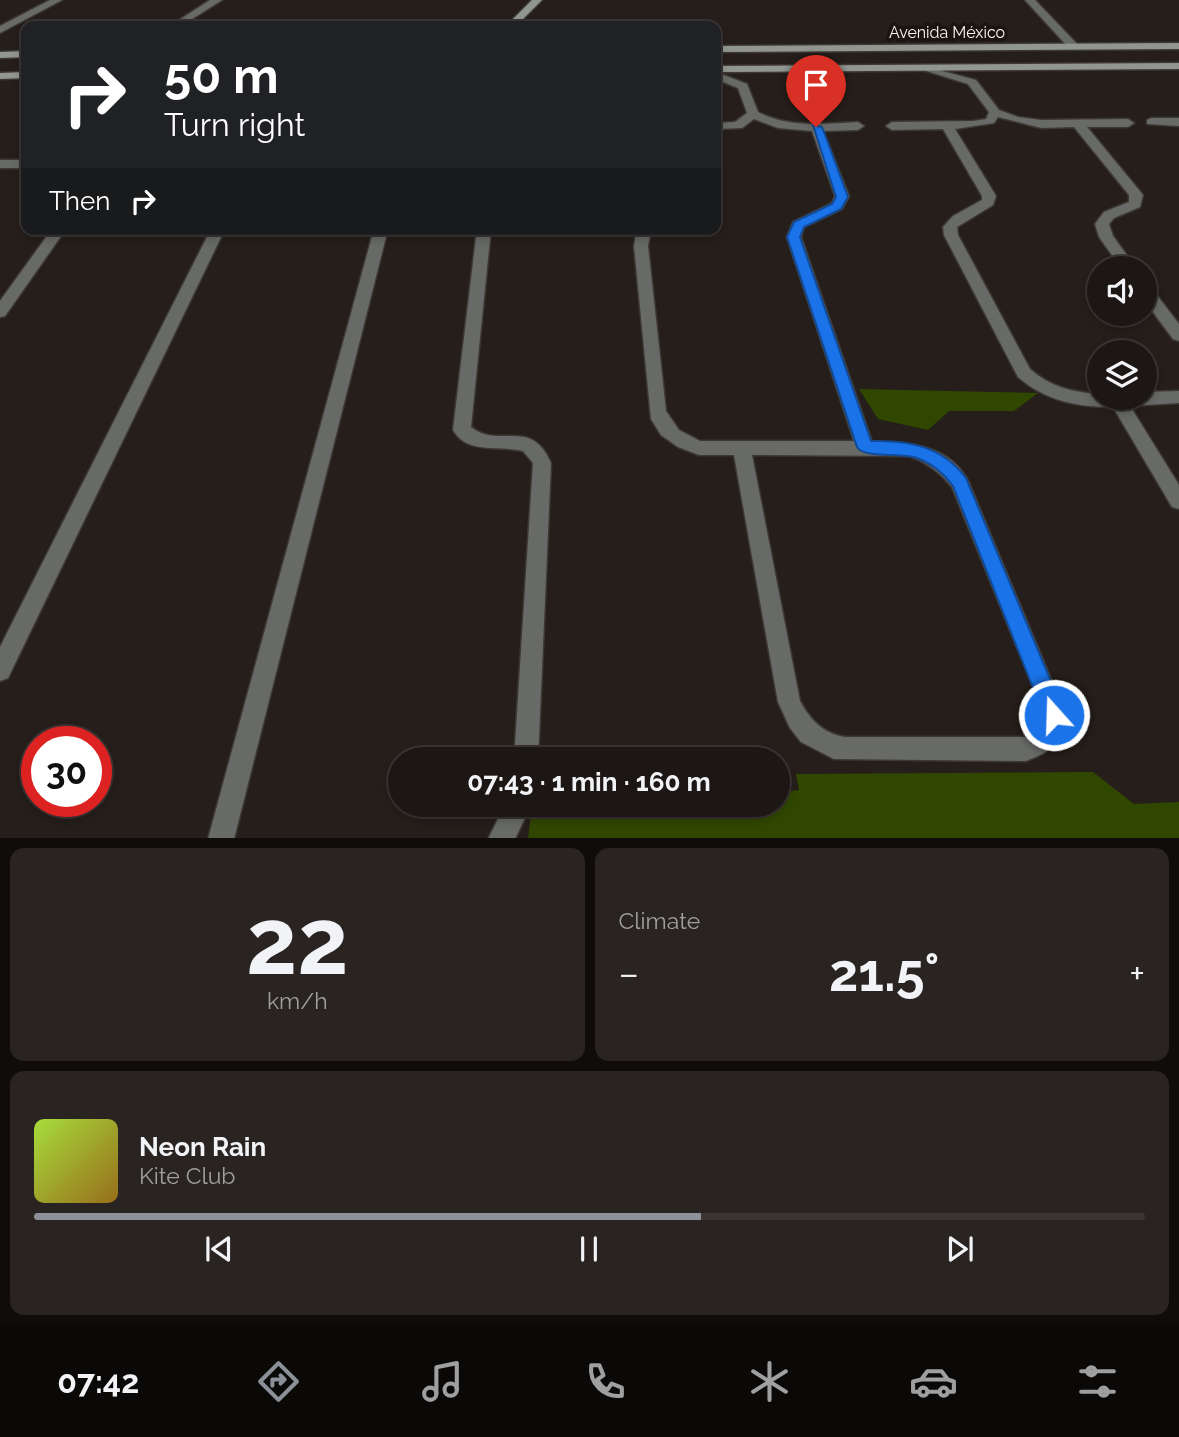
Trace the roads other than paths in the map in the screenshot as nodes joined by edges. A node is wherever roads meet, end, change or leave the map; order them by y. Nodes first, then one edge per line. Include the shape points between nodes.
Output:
1 (57, 0) edge
2 (217, 0) edge
3 (537, 0) edge
4 (1030, 0) edge
5 (184, 21) edge
6 (516, 21) edge
7 (0, 30) edge
8 (1179, 46) edge
9 (1074, 47) junction
10 (721, 49) edge
11 (21, 54) edge
12 (0, 55) edge
13 (1178, 66) edge
14 (924, 67) junction
15 (987, 67) junction
16 (721, 69) edge
17 (761, 69) junction
18 (21, 75) edge
19 (0, 76) edge
20 (721, 77) edge
21 (972, 82) junction
22 (743, 86) junction
23 (995, 112) junction
24 (753, 114) junction
25 (1151, 122) dead end
26 (1179, 122) edge
27 (1077, 123) junction
28 (1128, 123) dead end
29 (947, 125) junction
30 (858, 126) dead end
31 (892, 126) dead end
32 (721, 127) edge
33 (816, 127) junction
34 (0, 164) edge
35 (18, 164) dead end
36 (55, 235) edge
37 (215, 235) edge
38 (379, 235) edge
39 (483, 235) edge
40 (643, 235) edge
41 (1120, 256) edge
42 (1157, 306) edge
43 (0, 312) edge
44 (1179, 335) edge
45 (1157, 397) edge
46 (1179, 397) edge
47 (1087, 398) edge
48 (1123, 410) edge
49 (865, 447) junction
50 (742, 448) junction
51 (1179, 501) edge
52 (0, 670) edge
53 (527, 747) edge
54 (512, 817) edge
55 (221, 838) edge
56 (501, 838) edge

1 - 7 street
2 - 5 street
3 - 6 main road
4 - 9 street
8 - 9 main road, Avenida México
9 - 10 main road, Avenida México
11 - 12 main road
13 - 15 main road, Avenida México
14 - 15 main road, Avenida México
14 - 17 main road, Avenida México
14 - 21 street
15 - 21 street
16 - 17 main road, Avenida México
17 - 22 street
18 - 19 main road
20 - 22 street
21 - 23 street
22 - 24 street
23 - 27 street via 1028,123
23 - 29 street via 982,124
24 - 32 street via 738,125
24 - 33 street via 785,126
25 - 26 street
27 - 28 street
27 - 41 street via 1136,195 1135,204 1109,215 1102,224 1105,237
29 - 31 street
29 - 47 street via 989,196 981,208 954,219 951,234 1024,373 1042,390 1064,398
30 - 33 street
33 - 49 street via 842,197 837,206 798,225 794,237
34 - 35 street
36 - 43 street
37 - 52 street
38 - 55 street
39 - 53 street via 462,430 473,440 532,446 542,464
40 - 50 street via 660,420 673,437 699,448
42 - 44 street
45 - 46 street
48 - 51 street
49 - 50 street
49 - 50 street via 923,452 950,469 960,483 1054,715 1053,731 1038,746 845,749 808,735 789,702
54 - 56 street

